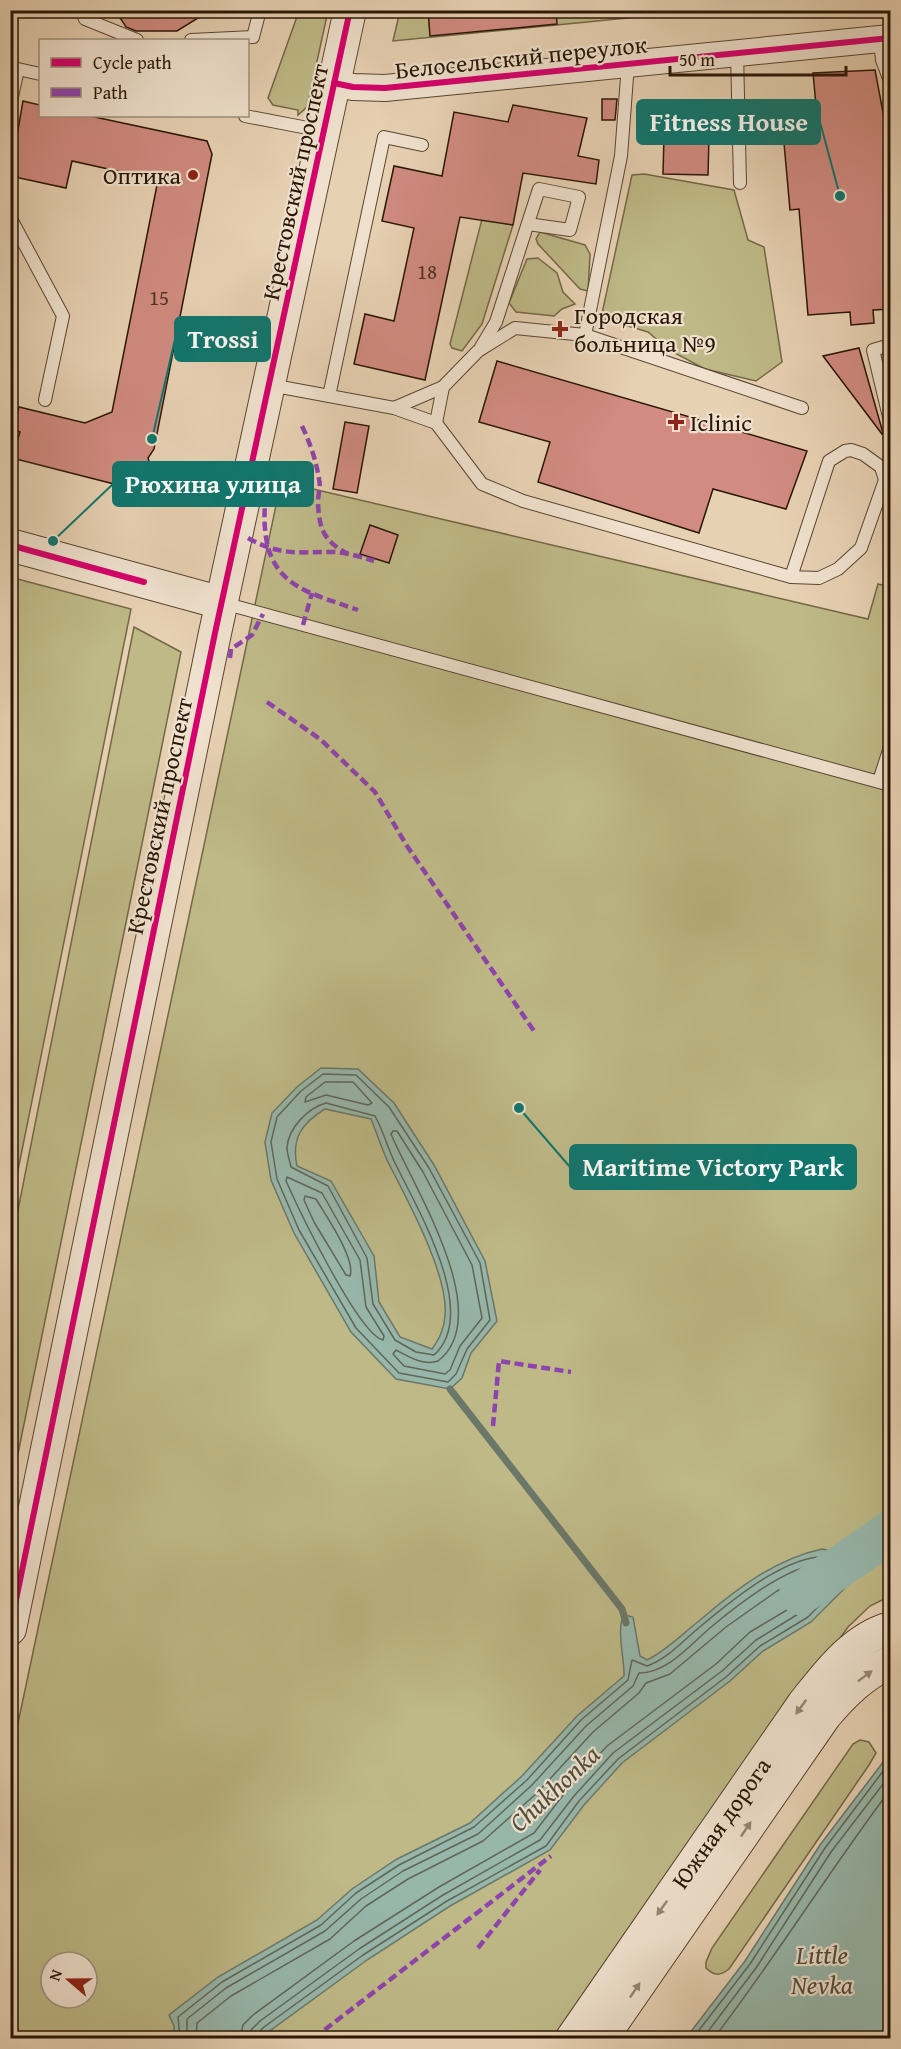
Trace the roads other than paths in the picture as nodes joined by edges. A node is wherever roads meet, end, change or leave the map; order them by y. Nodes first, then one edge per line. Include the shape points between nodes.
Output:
1 (81, 10) edge
2 (260, 10) edge
3 (350, 10) edge
4 (885, 38) edge
5 (135, 39) edge
6 (212, 39) edge
7 (737, 52) junction
8 (628, 64) junction
9 (39, 74) edge
10 (891, 81) edge
11 (334, 83) junction
12 (10, 106) edge
13 (249, 117) edge
14 (324, 131) junction
15 (422, 145) dead end
16 (740, 183) dead end
17 (10, 217) edge
18 (528, 224) junction
19 (496, 322) junction
20 (515, 328) junction
21 (585, 335) junction
22 (891, 345) edge
23 (478, 351) junction
24 (269, 385) junction
25 (443, 387) junction
26 (329, 396) junction
27 (45, 400) dead end
28 (394, 408) junction
29 (802, 408) dead end
30 (891, 421) edge
31 (436, 423) junction
32 (10, 545) edge
33 (792, 577) junction
34 (222, 603) junction
35 (891, 747) edge
36 (887, 784) edge
37 (891, 800) edge
38 (891, 1628) edge
39 (10, 1629) edge
40 (891, 1662) edge
41 (572, 2038) edge
42 (602, 2038) edge

1 - 5 lane via 85,19
2 - 6 lane via 254,37
3 - 11 street, Крестовский проспект
4 - 7 street, Белосельский переулок
4 - 10 lane via 882,60
7 - 8 street, Белосельский переулок
7 - 16 lane
8 - 11 street, Белосельский переулок via 385,88
8 - 21 lane via 621,156
9 - 12 lane via 18,69
11 - 14 street, Крестовский проспект
13 - 14 lane
14 - 24 street, Крестовский проспект
15 - 26 lane via 384,137
17 - 27 lane via 63,316
18 - 18 lane via 539,189 579,197 570,230
18 - 19 lane
19 - 20 lane
19 - 23 lane
20 - 21 lane
20 - 23 lane
21 - 29 lane
22 - 30 lane via 873,350
23 - 25 lane
24 - 26 lane
24 - 34 street, Крестовский проспект
25 - 28 lane
25 - 31 lane
26 - 28 lane
28 - 31 lane
31 - 33 lane via 482,484 523,501
32 - 34 street
33 - 33 lane via 819,578 838,569 861,548 885,480 872,459 851,450 829,461
34 - 36 lane
34 - 39 street, Крестовский проспект
35 - 36 lane
36 - 37 lane
38 -> 41 street, Южная дорога via 855,1647 829,1671 803,1704
42 -> 40 street, Южная дорога via 825,1716 849,1688

